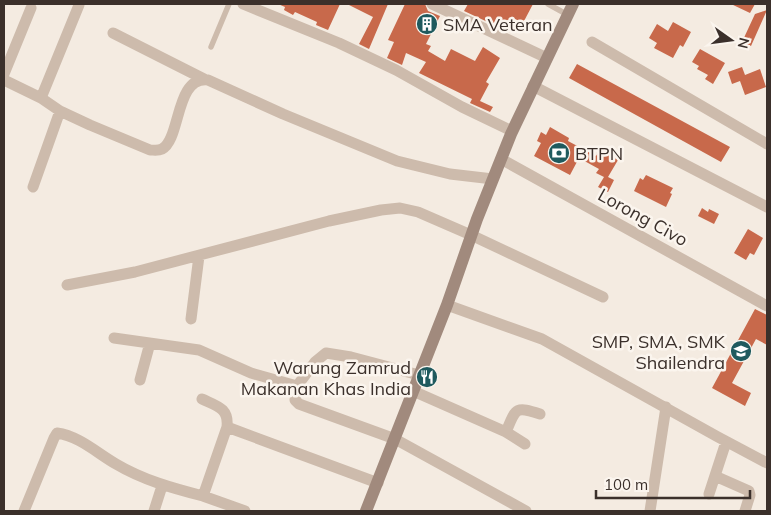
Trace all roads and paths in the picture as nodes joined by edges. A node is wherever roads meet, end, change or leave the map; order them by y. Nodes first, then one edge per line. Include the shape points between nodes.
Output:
1 (228, 4) edge
2 (243, 4) edge
3 (432, 4) edge
4 (548, 4) edge
5 (79, 5) dead end
6 (31, 8) dead end
7 (570, 9) edge
8 (113, 34) dead end
9 (592, 42) dead end
10 (211, 47) dead end
11 (547, 58) junction
12 (4, 74) edge
13 (204, 79) junction
14 (4, 80) edge
15 (534, 86) junction
16 (41, 98) junction
17 (60, 111) junction
18 (512, 131) junction
19 (767, 143) edge
20 (501, 159) junction
21 (493, 179) junction
22 (33, 188) dead end
23 (767, 206) edge
24 (471, 235) junction
25 (199, 256) junction
26 (67, 285) dead end
27 (603, 297) dead end
28 (447, 305) junction
29 (767, 306) edge
30 (191, 319) dead end
31 (114, 338) dead end
32 (150, 343) junction
33 (419, 375) junction
34 (140, 380) dead end
35 (297, 386) junction
36 (413, 391) junction
37 (202, 399) dead end
38 (666, 407) junction
39 (540, 414) dead end
40 (227, 427) junction
41 (506, 432) junction
42 (394, 439) junction
43 (726, 442) junction
44 (525, 444) dead end
45 (767, 463) edge
46 (715, 476) junction
47 (378, 483) junction
48 (162, 486) junction
49 (709, 494) dead end
50 (203, 496) junction
51 (24, 511) edge
52 (154, 511) edge
53 (245, 511) edge
54 (366, 511) edge
55 (526, 511) edge
56 (650, 511) edge
57 (745, 511) edge

1 - 10 lane
2 - 18 street via 339,43
3 - 11 street
4 - 7 lane
5 - 16 street
6 - 12 street
7 - 11 main road
8 - 13 street
9 - 19 street
11 - 15 main road
13 - 17 street via 189,88 168,142 159,150 150,150
13 - 21 street via 397,162 450,174
14 - 16 street
15 - 18 main road
15 - 23 street
16 - 17 street
17 - 22 street
18 - 20 main road
20 - 21 main road
20 - 29 street, Lorong Civo
21 - 24 main road
24 - 25 street via 411,210 392,208
24 - 27 street
24 - 28 main road
25 - 26 street
25 - 30 street
28 - 33 main road
28 - 38 street via 542,339
31 - 32 street
32 - 34 street
32 - 35 street via 199,350 251,373
33 - 35 street via 328,353 315,362
33 - 36 main road
35 - 42 street via 296,400 303,406
36 - 41 street
36 - 42 main road
37 - 40 street via 225,412
38 - 43 street
38 - 56 street
39 - 41 street via 523,408 518,410
40 - 47 street
40 - 50 street
41 - 44 street
42 - 47 main road
42 - 55 street
43 - 45 street
43 - 46 street
46 - 49 street
46 - 57 street via 749,491
47 - 54 main road
48 - 50 street
48 - 51 street via 116,464 86,444 57,433
48 - 52 street
50 - 53 street

